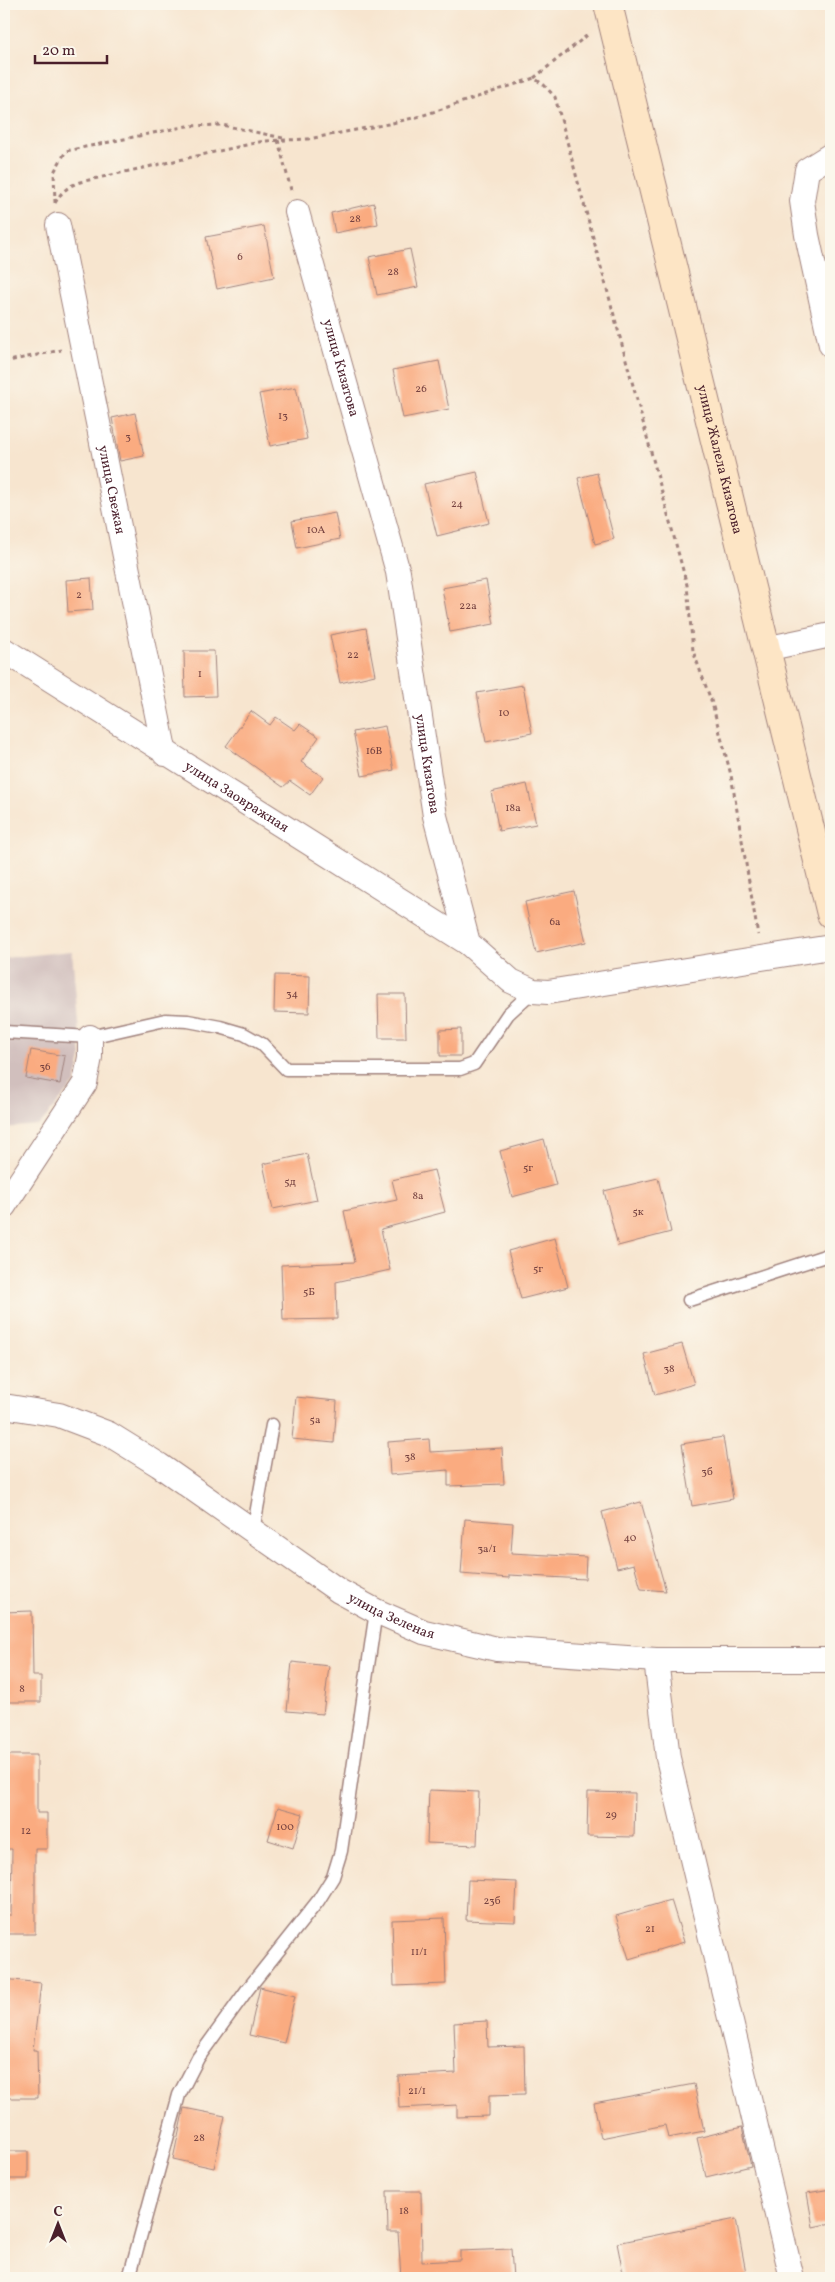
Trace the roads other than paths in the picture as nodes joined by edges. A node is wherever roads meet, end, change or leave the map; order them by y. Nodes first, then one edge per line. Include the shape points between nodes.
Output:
1 (610, 10) edge
2 (831, 155) edge
3 (297, 212) road end
4 (56, 215) road end
5 (831, 346) edge
6 (831, 635) edge
7 (765, 649) junction
8 (4, 650) edge
9 (165, 754) junction
10 (831, 914) edge
11 (468, 943) junction
12 (831, 947) edge
13 (533, 991) junction
14 (4, 1032) edge
15 (90, 1037) junction
16 (4, 1206) edge
17 (831, 1254) edge
18 (689, 1300) dead end
19 (4, 1406) edge
20 (272, 1425) dead end
21 (253, 1531) junction
22 (376, 1611) junction
23 (656, 1660) junction
24 (831, 1660) edge
25 (129, 2278) edge
26 (792, 2278) edge

1 - 7 main road, улица Жалела Кизатова
2 - 5 street via 807,170 802,201
3 - 11 street, улица Кизатова via 398,572 435,816
4 - 9 street, улица Свежая
6 - 7 street
7 - 10 main road, улица Жалела Кизатова
8 - 9 street, улица Заовражная
9 - 11 street, улица Заовражная
11 - 13 street via 511,981
12 - 13 street via 580,988
13 - 15 lane via 508,1014 474,1064 460,1069 286,1069 262,1044 244,1034 188,1021 165,1020
14 - 15 lane
15 - 16 street via 85,1083
17 - 18 lane
19 - 21 street, улица Зеленая via 59,1414 109,1434
20 - 21 lane
21 - 22 street, улица Зеленая via 339,1591
22 - 23 street, улица Зеленая via 424,1632 497,1649
22 - 25 lane via 341,1851 333,1877 198,2058 179,2095
23 - 24 street, улица Зеленая
23 - 26 street via 668,1758

